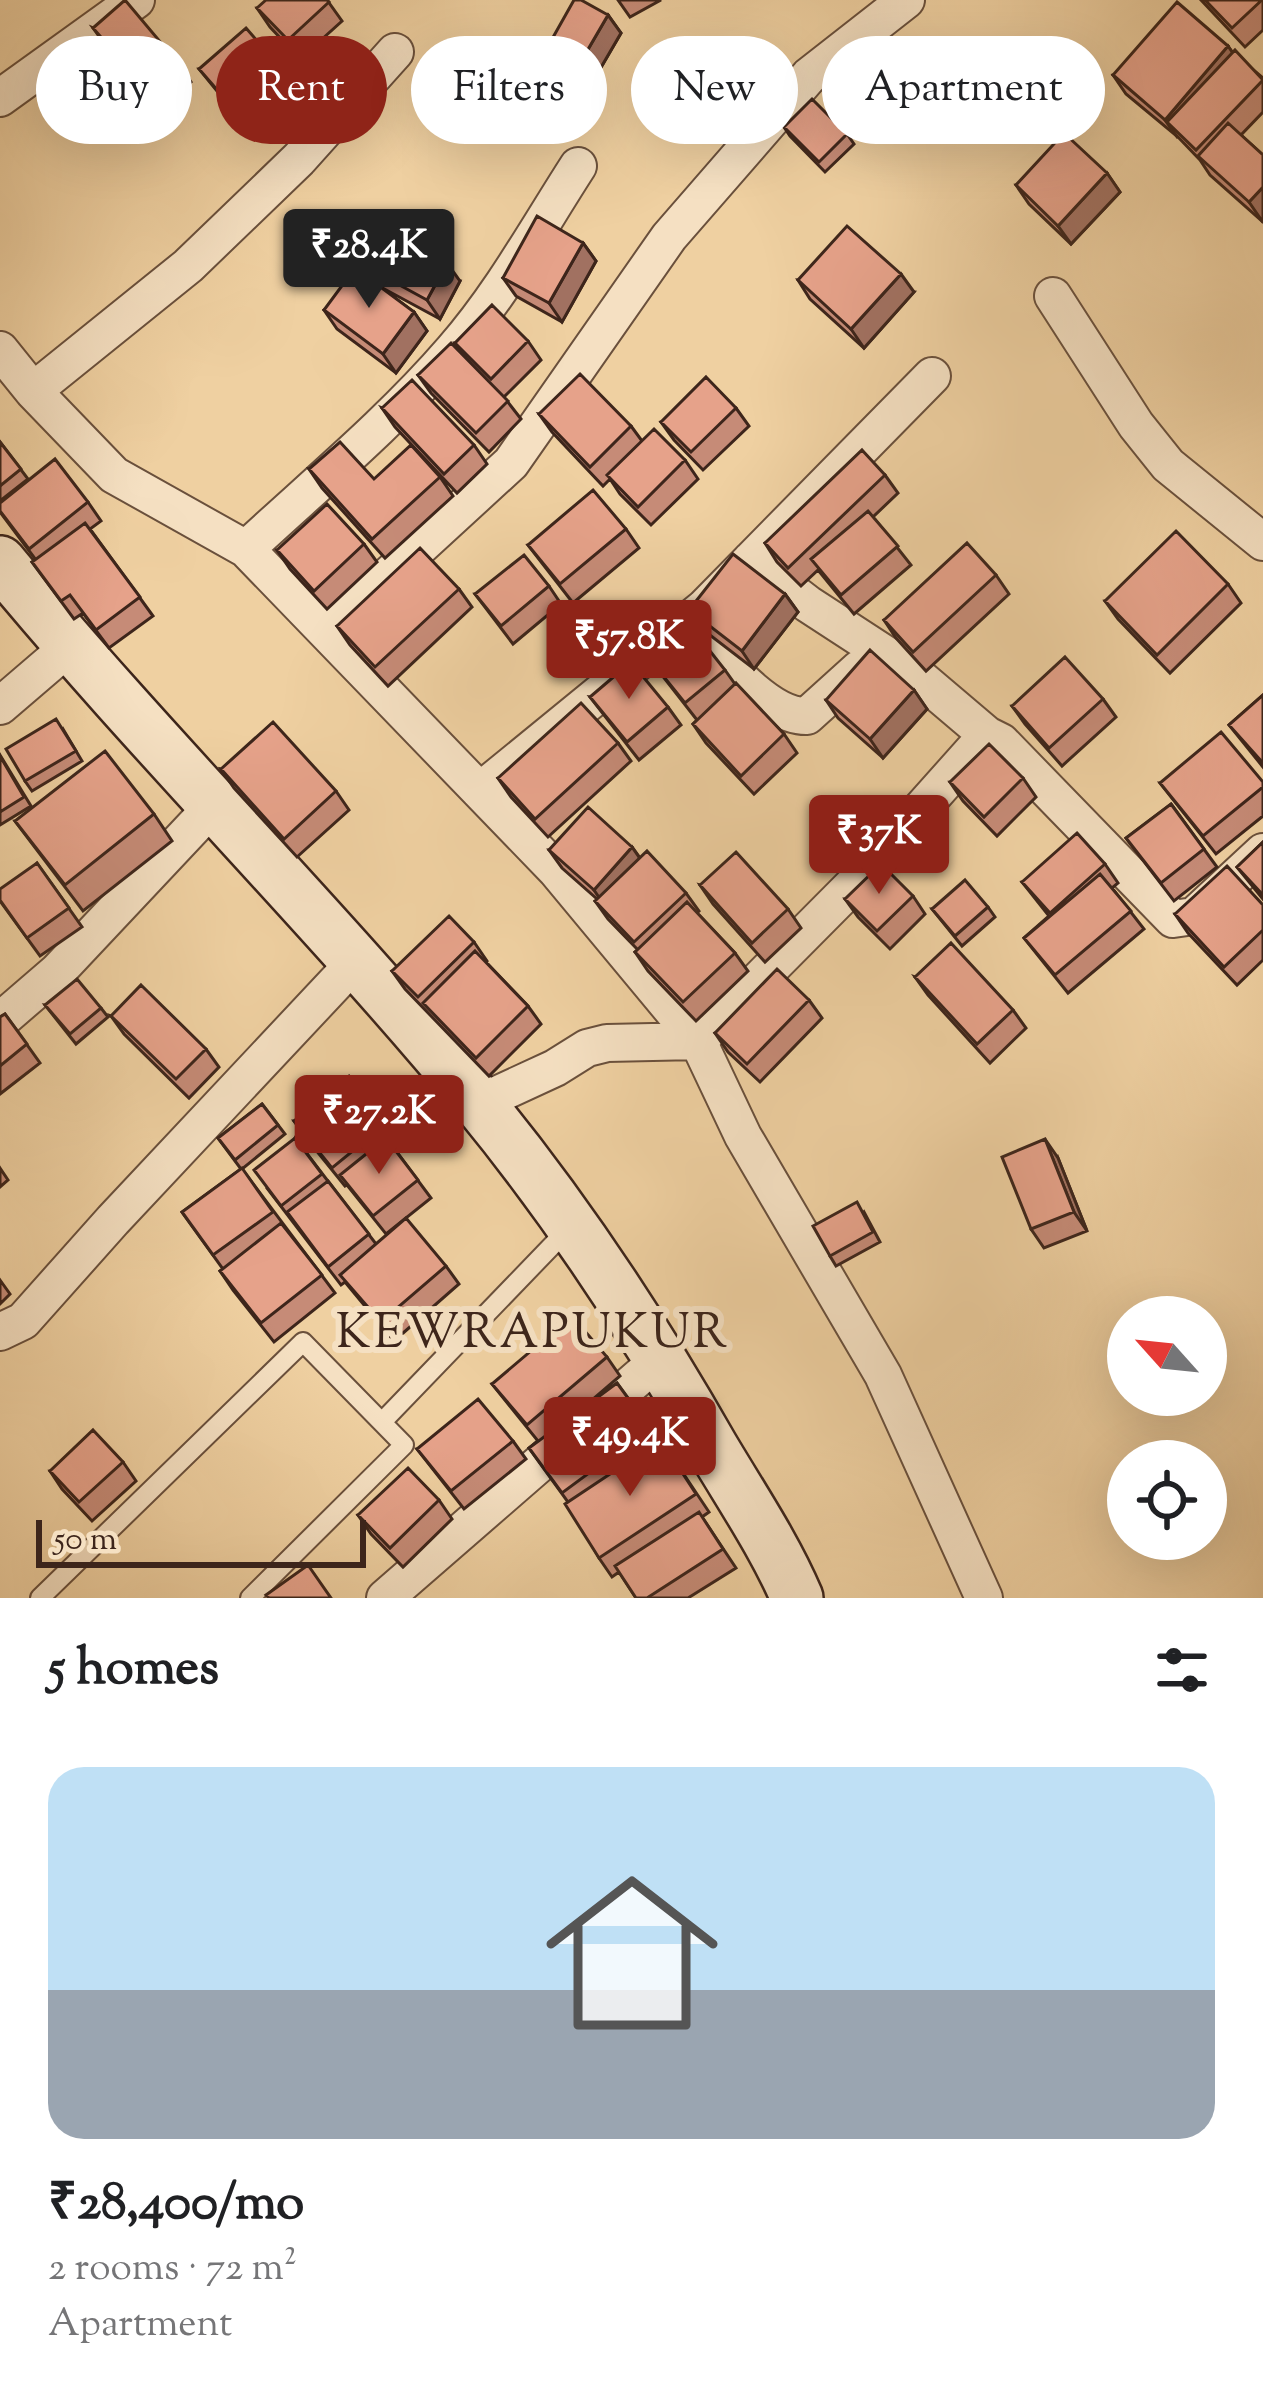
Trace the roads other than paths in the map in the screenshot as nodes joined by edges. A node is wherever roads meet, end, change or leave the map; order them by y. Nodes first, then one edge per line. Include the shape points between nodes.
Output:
1 (136, 0) edge
2 (906, 0) edge
3 (395, 52) dead end
4 (0, 98) edge
5 (578, 166) dead end
6 (1053, 296) dead end
7 (0, 350) edge
8 (932, 376) dead end
9 (33, 392) junction
10 (1263, 542) edge
11 (245, 549) junction
12 (751, 560) junction
13 (0, 562) edge
14 (688, 622) junction
15 (328, 631) junction
16 (70, 646) junction
17 (879, 650) junction
18 (0, 706) edge
19 (987, 735) junction
20 (480, 791) junction
21 (214, 805) junction
22 (1263, 852) edge
23 (357, 960) junction
24 (0, 1021) edge
25 (691, 1042) junction
26 (479, 1103) junction
27 (572, 1225) junction
28 (1, 1333) edge
29 (661, 1358) junction
30 (382, 1422) junction
31 (40, 1598) edge
32 (250, 1598) edge
33 (385, 1598) edge
34 (797, 1598) edge
35 (984, 1598) edge

1 - 4 street
2 - 15 street via 809,76 669,237 511,463
3 - 9 street via 188,266
5 - 11 street via 454,350
6 - 10 street via 1168,465
7 - 9 street
8 - 12 street
9 - 11 street via 114,475
11 - 15 street
12 - 14 street
12 - 17 street
13 - 16 main road
14 - 17 street via 777,710 794,717 807,716
14 - 20 street
15 - 20 street
16 - 18 street
16 - 21 main road
17 - 19 street
19 - 22 street via 1173,919 1194,916
19 - 25 street via 855,883
20 - 25 street via 556,870
21 - 23 main road
21 - 24 street via 57,972
23 - 26 main road
23 - 28 street via 23,1322
25 - 26 street via 587,1048
25 - 35 street via 883,1375
26 - 27 main road
27 - 29 main road
27 - 30 lane
29 - 33 street
29 - 34 main road
30 - 31 lane via 303,1342
30 - 32 lane via 404,1445

